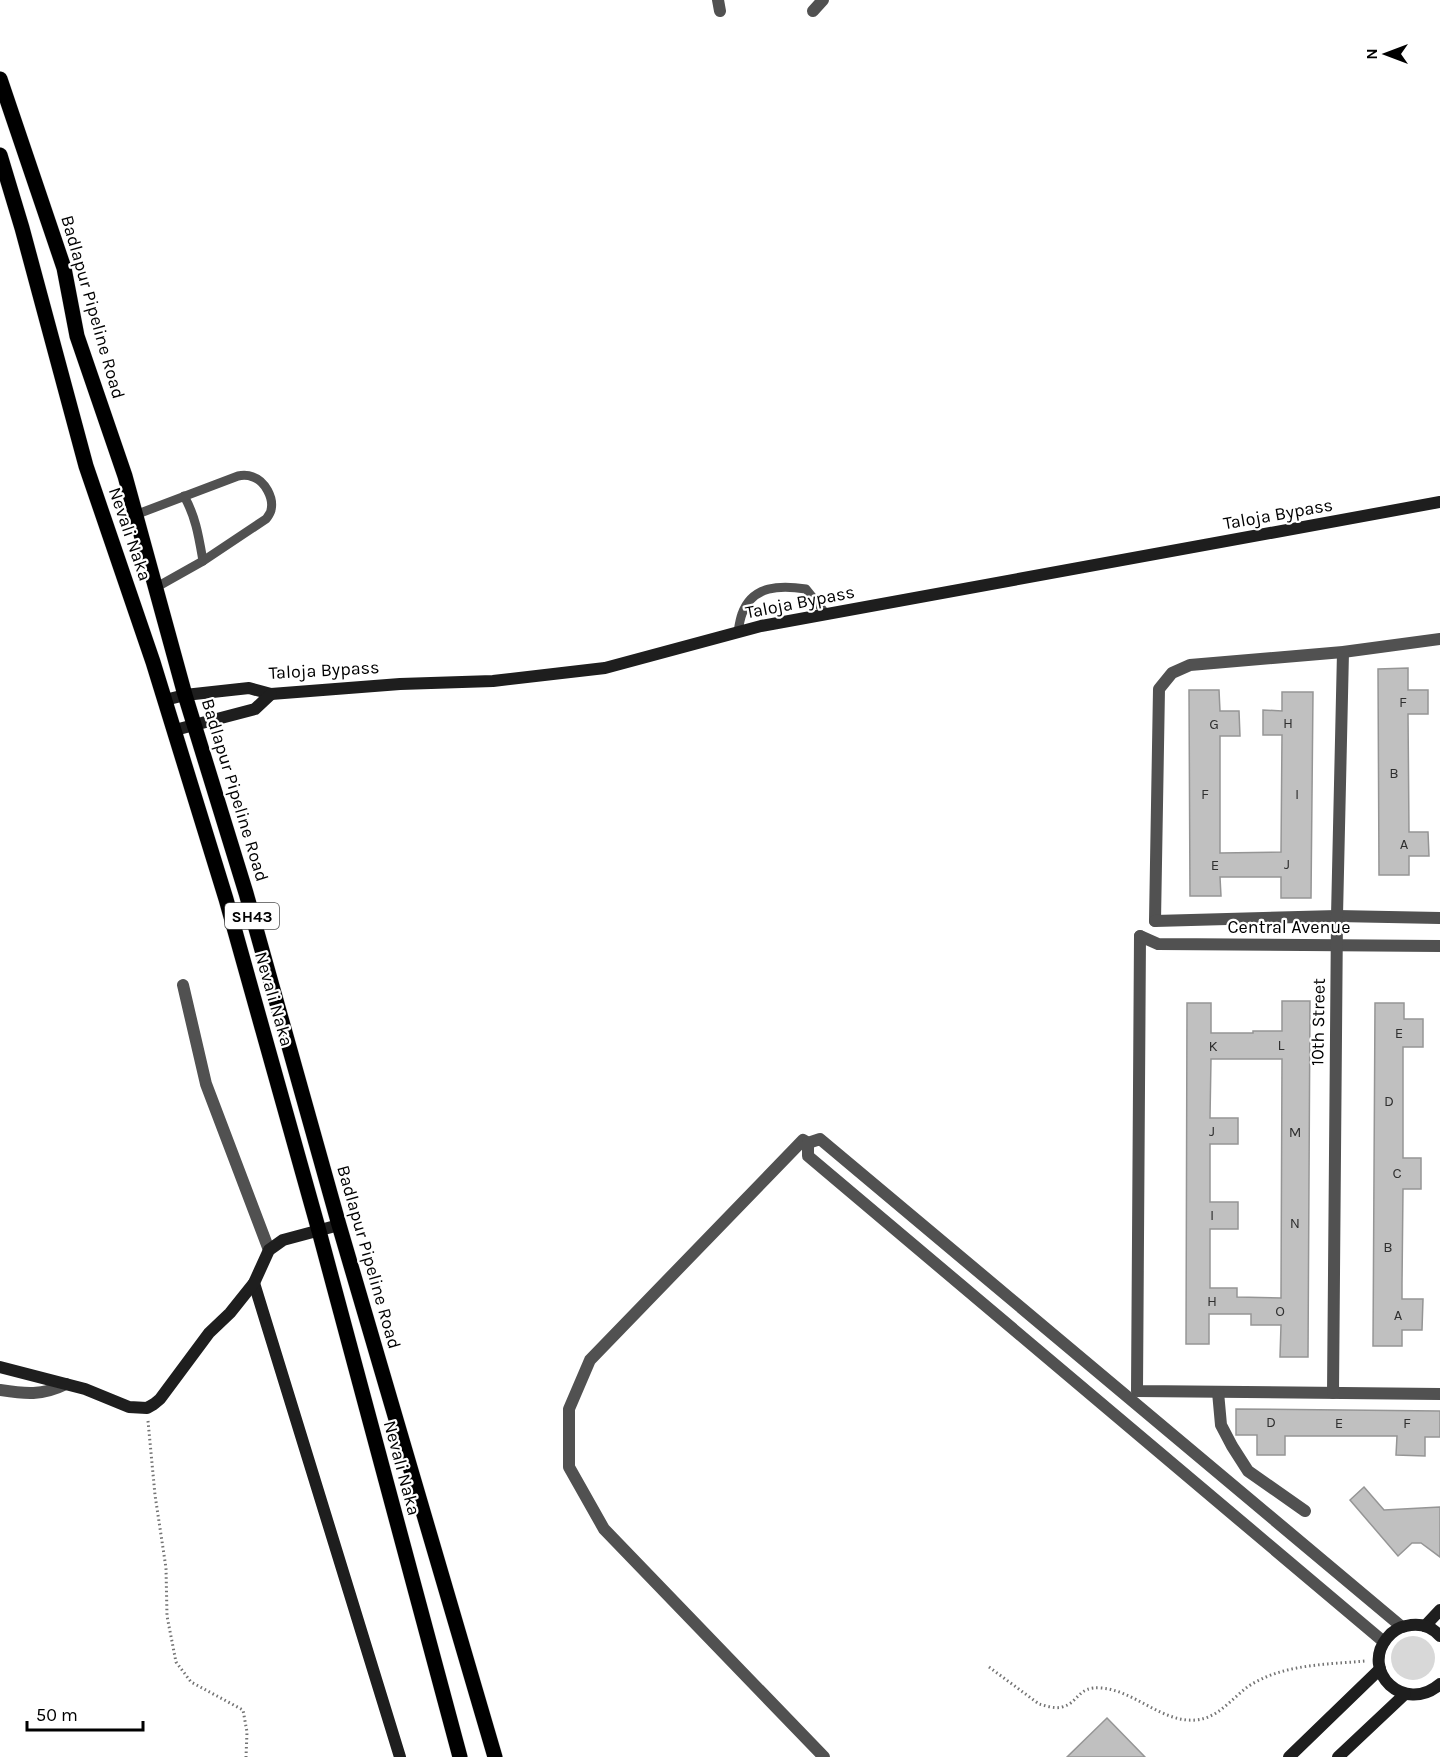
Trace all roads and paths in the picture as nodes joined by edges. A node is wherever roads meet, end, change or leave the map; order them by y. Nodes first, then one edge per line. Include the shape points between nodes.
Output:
1 (810, 0) edge
2 (823, 0) edge
3 (0, 79) edge
4 (0, 155) edge
5 (78, 336) junction
6 (54, 346) junction
7 (184, 496) junction
8 (1440, 502) edge
9 (135, 515) junction
10 (203, 561) junction
11 (156, 588) junction
12 (826, 614) junction
13 (738, 632) junction
14 (1440, 639) edge
15 (1343, 652) junction
16 (271, 694) junction
17 (185, 695) junction
18 (165, 700) junction
19 (194, 725) junction
20 (175, 730) junction
21 (1337, 916) junction
22 (1440, 918) edge
23 (1155, 921) junction
24 (1140, 936) junction
25 (1337, 945) junction
26 (1440, 946) edge
27 (183, 986) dead end
28 (808, 1143) junction
29 (339, 1225) junction
30 (320, 1231) junction
31 (269, 1250) junction
32 (254, 1283) junction
33 (0, 1367) edge
34 (66, 1384) junction
35 (0, 1390) edge
36 (1218, 1392) junction
37 (1332, 1393) junction
38 (1440, 1394) edge
39 (147, 1408) junction
40 (1305, 1511) dead end
41 (1440, 1610) edge
42 (1425, 1626) junction
43 (1402, 1627) junction
44 (1440, 1636) edge
45 (1384, 1642) junction
46 (1380, 1664) junction
47 (989, 1667) dead end
48 (1438, 1690) edge
49 (1405, 1694) junction
50 (246, 1757) edge
51 (400, 1757) edge
52 (460, 1757) edge
53 (495, 1757) edge
54 (824, 1757) edge
55 (1289, 1757) edge
56 (1338, 1757) edge

1 - 2 street via 813,11
3 - 5 main road, Badlapur Pipeline Road / SH43 via 64,268
4 - 6 main road, Nevali Naka / SH43
5 - 6 main road
5 - 9 main road, Badlapur Pipeline Road / SH43
6 - 18 main road, Nevali Naka / SH43 via 86,466
7 - 9 lane
7 - 10 lane via 197,525
7 - 10 lane via 248,475 261,481 269,495 271,511 266,519
8 - 12 main road, Taloja Bypass
9 - 11 main road, Badlapur Pipeline Road / SH43
10 - 11 lane
11 - 17 main road, Badlapur Pipeline Road / SH43
12 - 13 main road, Taloja Bypass
12 - 13 lane via 806,589 772,587 754,595 742,612
13 - 16 main road, Taloja Bypass via 605,668 493,681
14 - 15 street
15 - 21 street, 10th Street
15 - 23 street via 1190,665 1172,673 1159,689
16 - 17 main road, Taloja Bypass via 249,688
16 - 19 main road via 255,709
17 - 18 main road, Taloja Bypass
17 - 19 main road, Badlapur Pipeline Road / SH43
18 - 20 main road, Nevali Naka / SH43
19 - 20 main road
19 - 29 main road, Badlapur Pipeline Road / SH43 via 246,893
20 - 30 main road, Nevali Naka / SH43
21 - 22 street, Central Avenue
21 - 23 street, Central Avenue
21 - 25 street, 10th Street
23 - 24 street
24 - 25 street, Central Avenue via 1158,944
24 - 36 street via 1137,1391
25 - 26 street, Central Avenue
25 - 37 street, 10th Street
27 - 31 street via 206,1084
28 - 43 street via 820,1139
28 - 45 street via 808,1156
28 - 54 street via 803,1140 590,1360 569,1409 569,1467 604,1529
29 - 30 main road
29 - 53 main road, Badlapur Pipeline Road / SH43
30 - 31 main road via 282,1240
30 - 52 main road, Nevali Naka / SH43
31 - 32 main road
32 - 39 main road via 209,1333 160,1399
32 - 51 main road
33 - 34 main road
34 - 35 street via 52,1391 31,1393
34 - 39 main road via 129,1407
36 - 37 street
36 - 40 street via 1221,1425 1248,1471
37 - 38 street
39 - 50 path via 166,1568 167,1616 176,1662 191,1682 243,1710
41 - 42 main road
42 - 43 main road
42 - 44 main road
43 - 45 main road
45 - 46 main road
46 - 47 path via 1306,1666 1267,1677 1248,1686 1215,1714 1197,1720 1170,1715 1100,1687 1088,1688 1060,1708 1039,1704
46 - 49 main road via 1385,1680
46 - 55 main road
48 - 49 main road
49 - 56 main road

